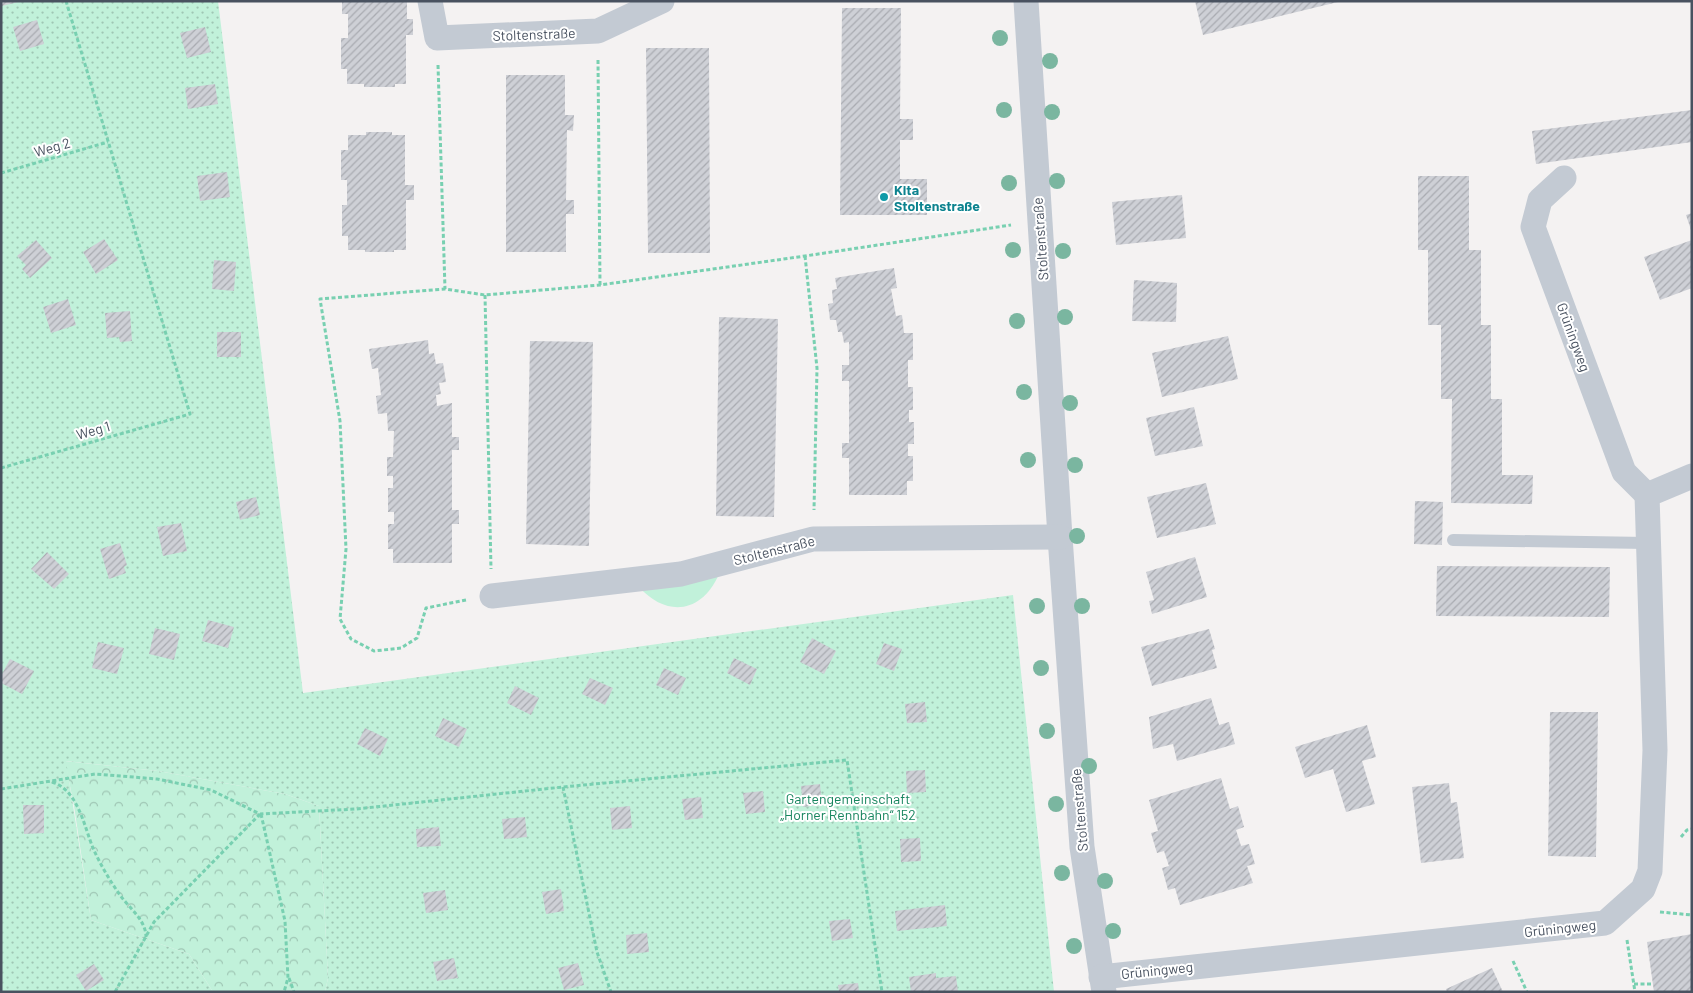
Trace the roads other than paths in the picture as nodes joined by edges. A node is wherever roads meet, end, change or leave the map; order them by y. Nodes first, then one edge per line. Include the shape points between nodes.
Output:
1 (430, 1) edge
2 (662, 1) edge
3 (1026, 1) edge
4 (1564, 178) dead end
5 (1692, 476) edge
6 (1647, 495) junction
7 (1060, 537) junction
8 (1453, 540) dead end
9 (1647, 543) junction
10 (492, 596) road end
11 (1102, 984) edge

1 - 2 street, Stoltenstraße via 437,38 598,31
3 - 7 street, Stoltenstraße
4 - 6 street, Grüningweg via 1540,200 1533,227 1624,472
5 - 6 street
6 - 9 street, Grüningweg
7 - 10 street, Stoltenstraße via 813,539 681,574
7 - 11 street, Stoltenstraße via 1082,847
8 - 9 lane
9 - 11 street, Grüningweg via 1655,750 1650,871 1643,889 1605,924

